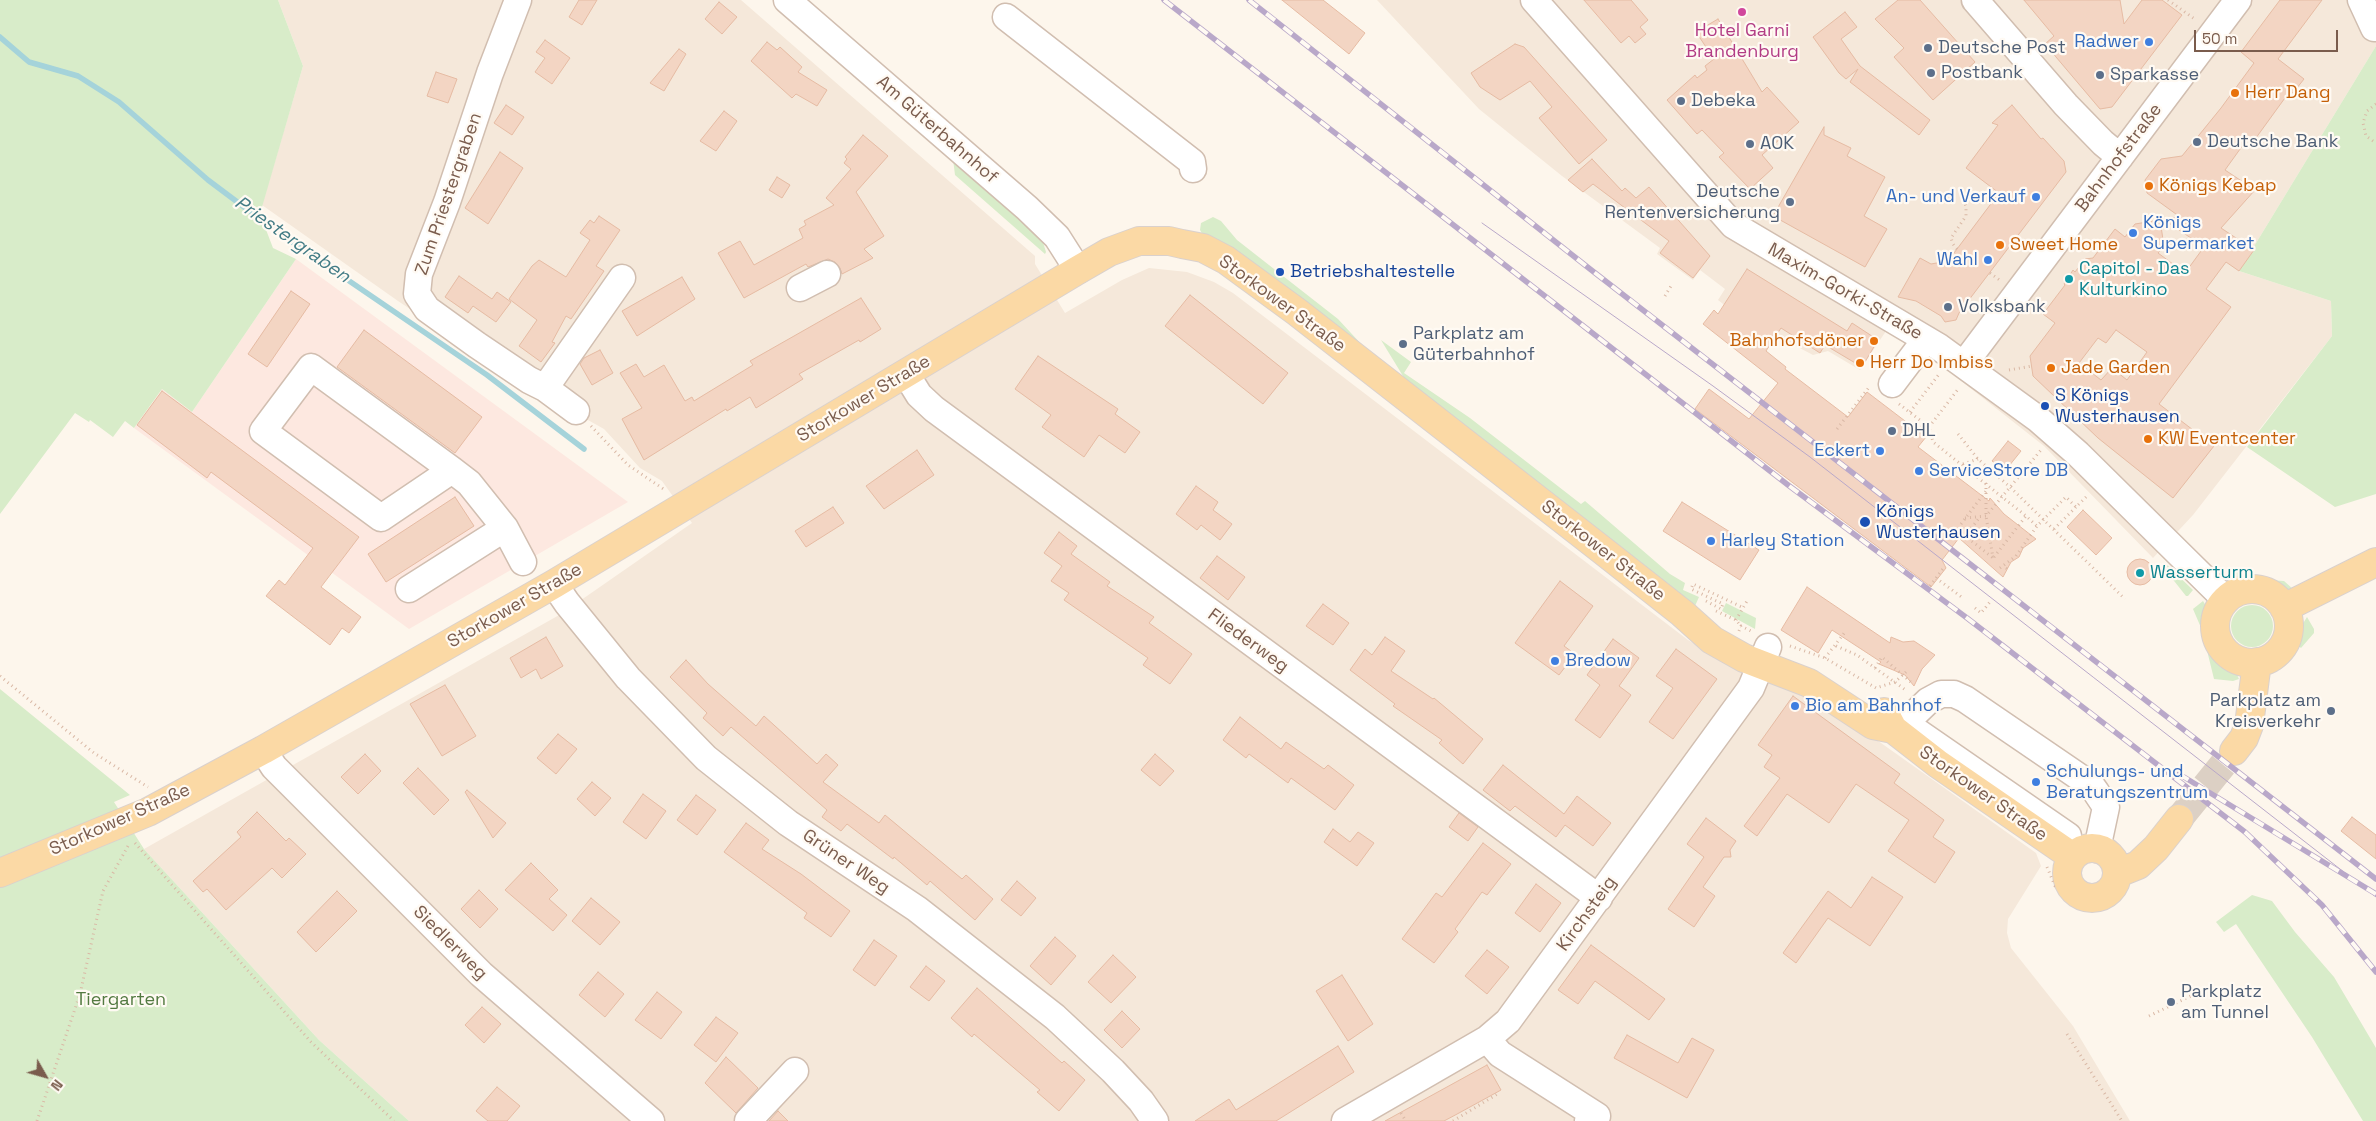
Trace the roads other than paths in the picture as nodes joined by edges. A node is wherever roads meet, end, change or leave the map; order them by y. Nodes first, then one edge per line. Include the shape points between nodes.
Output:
1 (518, 0) edge
2 (786, 0) edge
3 (1534, 0) edge
4 (1974, 0) edge
5 (2238, 0) edge
6 (2361, 0) edge
7 (1006, 17) dead end
8 (2374, 28) dead end
9 (2120, 157) junction
10 (1193, 169) dead end
11 (1078, 270) junction
12 (827, 274) dead end
13 (622, 278) dead end
14 (800, 288) dead end
15 (1926, 339) junction
16 (1957, 371) junction
17 (906, 374) junction
18 (1882, 383) road end
19 (545, 388) junction
20 (576, 412) road end
21 (452, 470) junction
22 (506, 528) junction
23 (523, 562) dead end
24 (2376, 562) edge
25 (554, 584) junction
26 (409, 589) dead end
27 (2226, 600) junction
28 (2284, 608) junction
29 (1771, 652) junction
30 (2258, 662) junction
31 (1921, 707) junction
32 (1895, 730) junction
33 (1927, 739) junction
34 (263, 750) junction
35 (2234, 751) tunnel mouth
36 (2179, 819) tunnel mouth
37 (2072, 839) junction
38 (0, 872) edge
39 (2118, 873) junction
40 (1599, 898) junction
41 (1487, 1039) junction
42 (795, 1071) dead end
43 (651, 1121) edge
44 (748, 1121) edge
45 (1155, 1121) edge
46 (1345, 1121) edge
47 (1588, 1121) edge

1 - 19 street, Zum Priestergraben via 419,274 417,294 426,309 477,346
2 - 11 street, Am Güterbahnhof via 1027,208 1057,237
3 - 15 street, Maxim-Gorki-Straße via 1733,225
4 - 9 street via 2066,105
5 - 9 street, Bahnhofstraße
6 - 8 street
7 - 10 street via 1192,162
9 - 16 street, Bahnhofstraße
11 - 17 main road, Storkower Straße
11 - 29 main road, Storkower Straße via 1109,252 1139,242 1169,241 1203,248 1226,260 1697,607 1712,640
12 - 14 street
13 - 19 street
15 - 16 street, Maxim-Gorki-Straße
15 - 18 street
16 - 27 street, Maxim-Gorki-Straße via 2055,433
17 - 25 main road, Storkower Straße
17 - 40 street, Fliederweg via 919,395 934,409
19 - 20 street, Zum Priestergraben
21 - 21 street via 311,367 263,431 381,518
21 - 22 street via 469,483
22 - 23 street
22 - 26 street
24 - 28 main road
25 - 34 main road, Storkower Straße
25 - 45 street, Grüner Weg via 628,678 706,758 788,823 917,909 1055,1017 1113,1071
27 - 28 main road via 2242,590 2262,590 2271,594
27 - 30 main road via 2220,608 2216,625 2219,642 2231,656
28 - 30 main road via 2289,628 2287,638 2276,654
29 - 32 main road, Storkower Straße via 1809,683 1873,725
29 - 40 street, Kirchsteig via 1751,688
30 - 35 main road via 2249,726
31 - 32 street
31 - 33 street via 1918,718
31 - 37 street via 1941,694 1954,694 1965,699 2091,785 2106,806 2105,818
32 - 33 street via 1916,732
32 - 37 main road, Storkower Straße via 1938,764
33 - 37 street
34 - 38 main road, Storkower Straße via 161,805
34 - 43 street, Siedlerweg via 274,767 481,974
36 - 39 main road via 2144,859
37 - 39 main road, Storkower Straße via 2112,857
37 - 39 main road via 2067,872 2068,880 2077,893 2092,898 2107,894
40 - 41 street, Kirchsteig via 1508,1021
41 - 46 street, Kirchsteig
41 - 47 street via 1500,1054 1597,1116
42 - 44 street

